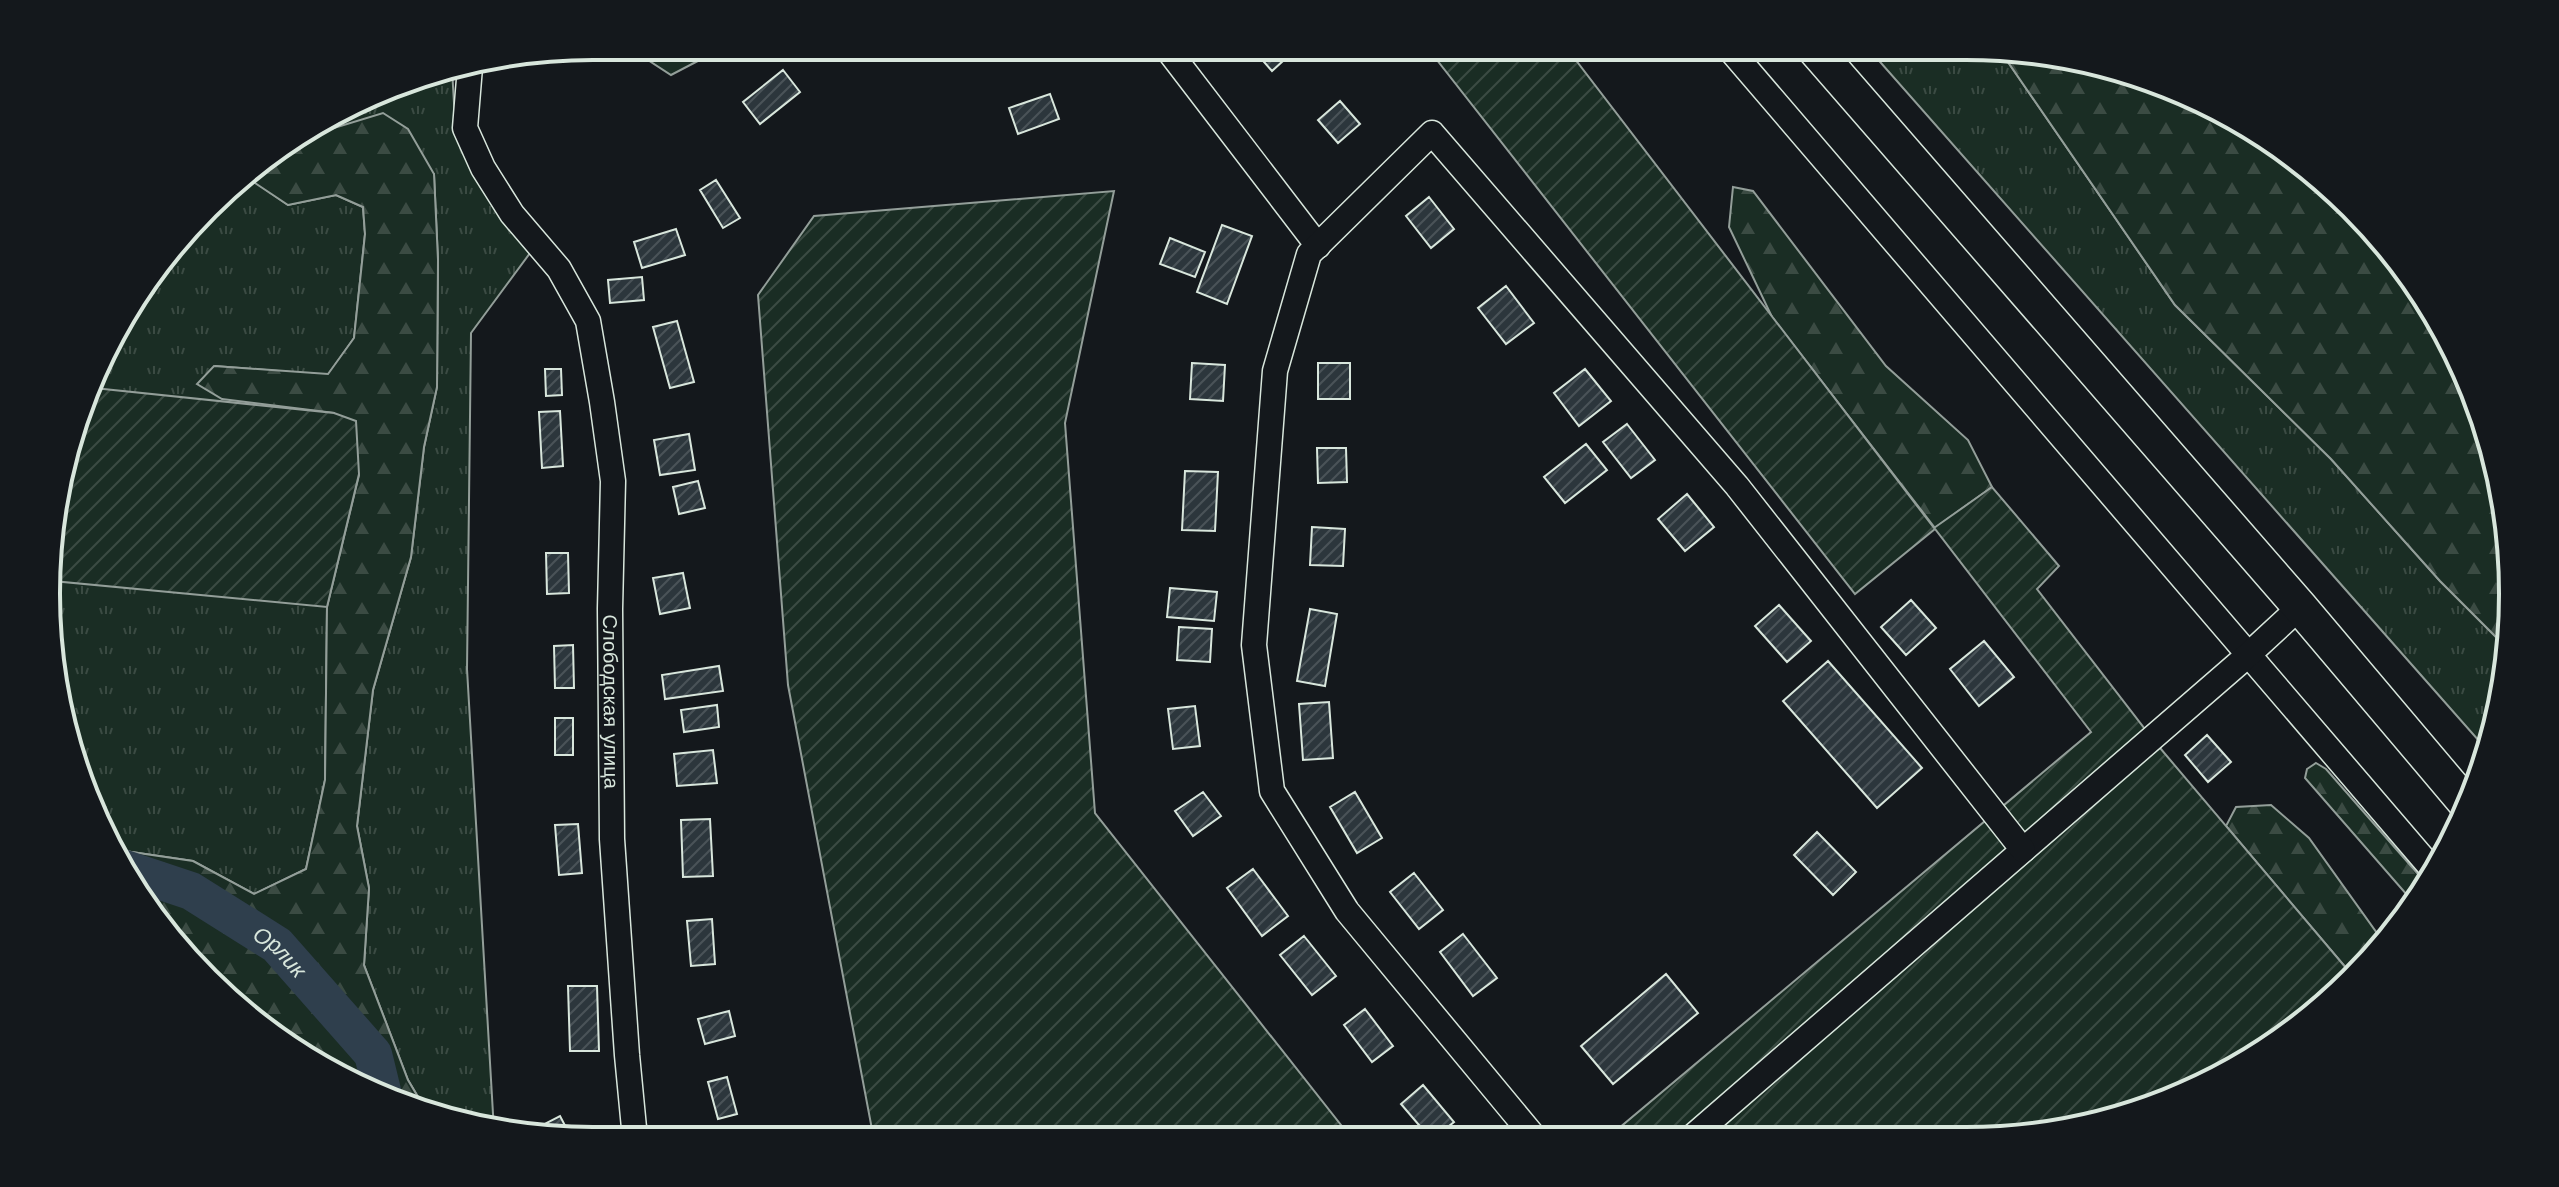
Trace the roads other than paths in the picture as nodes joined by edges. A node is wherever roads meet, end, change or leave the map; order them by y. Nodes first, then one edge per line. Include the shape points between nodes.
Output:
1 (1176, 60) edge
2 (1739, 60) edge
3 (1824, 60) edge
4 (469, 75) edge
5 (1318, 246) junction
6 (2300, 607) junction
7 (2247, 656) junction
8 (2459, 795) edge
9 (2023, 850) junction
10 (2426, 862) edge
11 (634, 1127) edge
12 (1526, 1127) edge
13 (1704, 1127) edge

1 - 5 street
2 - 7 street
3 - 6 highway
4 - 11 street, Слободская улица via 465,128 483,168 512,214 559,269 588,321 613,481 612,839
5 - 9 street via 1432,133 1737,486
5 - 12 street via 1309,254 1275,371 1254,645 1272,791 1347,911
6 - 7 street
6 - 8 highway
7 - 9 street
7 - 10 street
9 - 13 street

